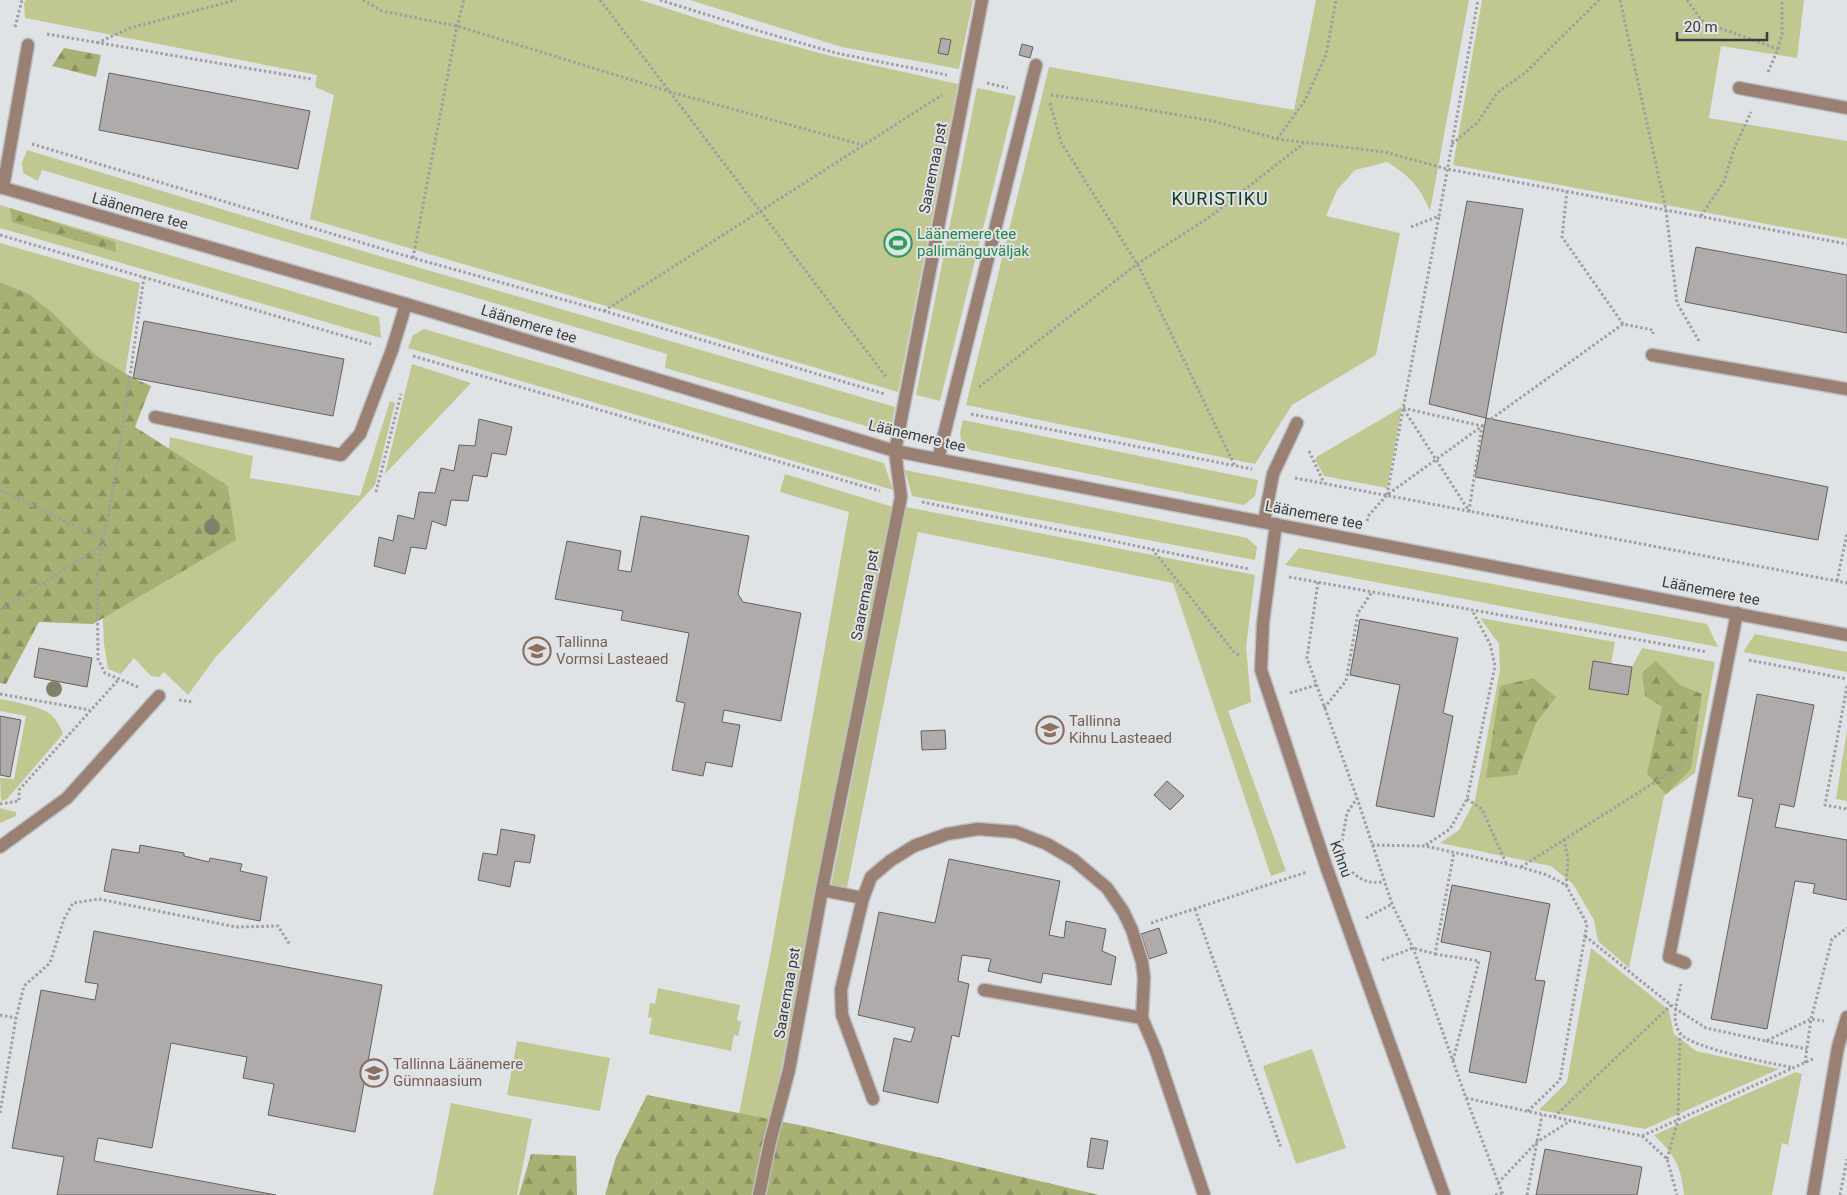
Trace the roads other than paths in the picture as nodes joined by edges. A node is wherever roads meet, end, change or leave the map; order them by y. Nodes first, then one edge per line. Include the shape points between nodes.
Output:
1 (982, 0) edge
2 (28, 45) dead end
3 (1036, 65) dead end
4 (1739, 88) dead end
5 (1847, 108) edge
6 (2, 188) edge
7 (406, 304) junction
8 (1652, 355) road end
9 (1847, 389) edge
10 (155, 417) dead end
11 (1297, 423) road end
12 (895, 450) junction
13 (938, 459) junction
14 (1270, 523) junction
15 (1737, 613) junction
16 (1847, 635) edge
17 (159, 696) road end
18 (0, 847) edge
19 (822, 890) junction
20 (863, 898) junction
21 (1685, 963) road end
22 (984, 990) dead end
23 (1142, 1018) junction
24 (1846, 1020) edge
25 (873, 1099) dead end
26 (759, 1195) edge
27 (1204, 1195) edge
28 (1444, 1195) edge
29 (1813, 1195) edge

1 - 12 street, Saaremaa pst
2 - 6 street
3 - 13 street
4 - 5 street
6 - 7 street, Läänemere tee
7 - 10 street via 360,434 341,455
7 - 12 street, Läänemere tee
8 - 9 street
11 - 14 street, Kihnu via 1273,474
12 - 13 street, Läänemere tee
12 - 19 street, Saaremaa pst via 901,497
13 - 14 street, Läänemere tee
14 - 15 street, Läänemere tee
14 - 28 street, Kihnu via 1262,670 1326,866
15 - 16 street, Läänemere tee
15 - 21 street via 1669,957
17 - 18 street via 67,798
19 - 20 street
19 - 26 street, Saaremaa pst via 789,1070
20 - 23 street via 871,877 890,862 914,846 947,834 978,829 1016,832 1047,844 1081,865 1107,888 1123,911 1142,962
20 - 25 street via 841,990 842,1015
22 - 23 street
23 - 27 street
24 - 29 street via 1838,1048

